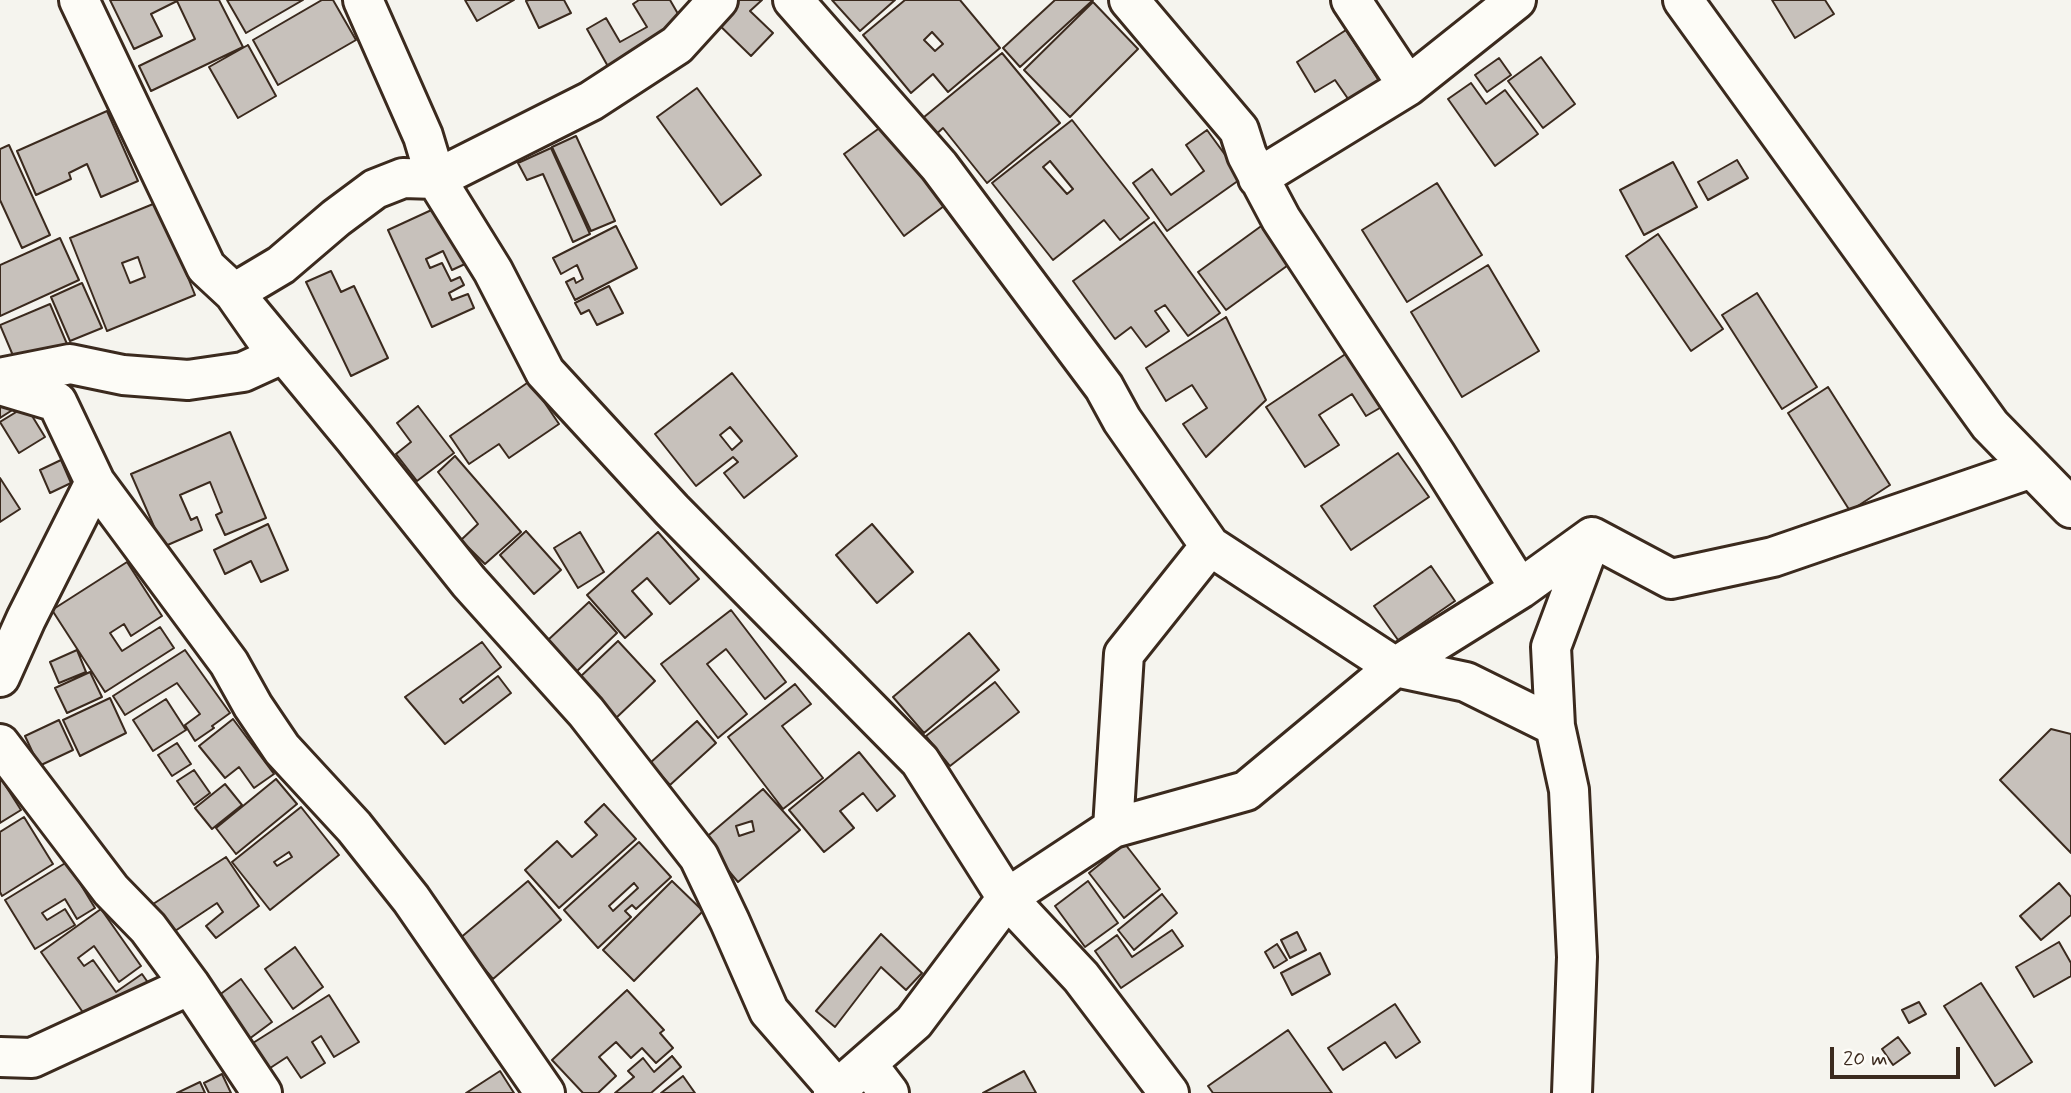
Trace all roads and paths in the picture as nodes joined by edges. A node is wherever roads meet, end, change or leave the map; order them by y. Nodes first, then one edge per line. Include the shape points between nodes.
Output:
1 (79, 0) edge
2 (363, 0) edge
3 (718, 0) edge
4 (793, 0) edge
5 (1129, 0) edge
6 (1351, 0) edge
7 (1516, 0) edge
8 (1683, 0) edge
9 (1408, 86) junction
10 (1258, 178) junction
11 (436, 179) junction
12 (234, 293) junction
13 (0, 378) edge
14 (0, 385) edge
15 (2032, 468) junction
16 (95, 482) junction
17 (2071, 508) edge
18 (1592, 537) junction
19 (1210, 546) junction
20 (1520, 589) junction
21 (1395, 667) junction
22 (0, 677) edge
23 (1555, 726) junction
24 (0, 744) edge
25 (1113, 828) junction
26 (1007, 898) junction
27 (190, 985) junction
28 (0, 1056) edge
29 (878, 1078) edge
30 (835, 1091) edge
31 (262, 1093) edge
32 (545, 1093) edge
33 (1169, 1093) edge
34 (1572, 1093) edge

1 - 12 street via 206,267
2 - 11 street via 423,136
3 - 11 street via 677,45 591,101
4 - 19 street via 939,166 1104,387
5 - 10 street via 1239,130
6 - 9 street
7 - 9 street
8 - 15 street via 1990,425
9 - 10 street
10 - 20 street
11 - 12 street via 403,178 375,189 281,265
11 - 26 street via 493,271 545,372 672,510 920,761
12 - 13 street via 278,356 243,372 188,380 123,375 71,364
12 - 30 street via 469,582 586,712 699,857 769,1011
14 - 16 street via 57,402
15 - 17 street
15 - 18 street via 1773,557 1671,579
16 - 22 street
16 - 32 street via 229,663 282,749 354,827 411,899
18 - 20 street
18 - 23 street via 1551,647
19 - 21 street
19 - 25 street via 1124,654
20 - 21 street
21 - 23 street via 1466,682
21 - 25 street via 1246,791
23 - 34 street via 1569,790 1577,957
24 - 27 street
25 - 26 street
26 - 29 street
26 - 33 street via 1081,977
27 - 28 street via 32,1058
27 - 31 street
29 - 30 street

